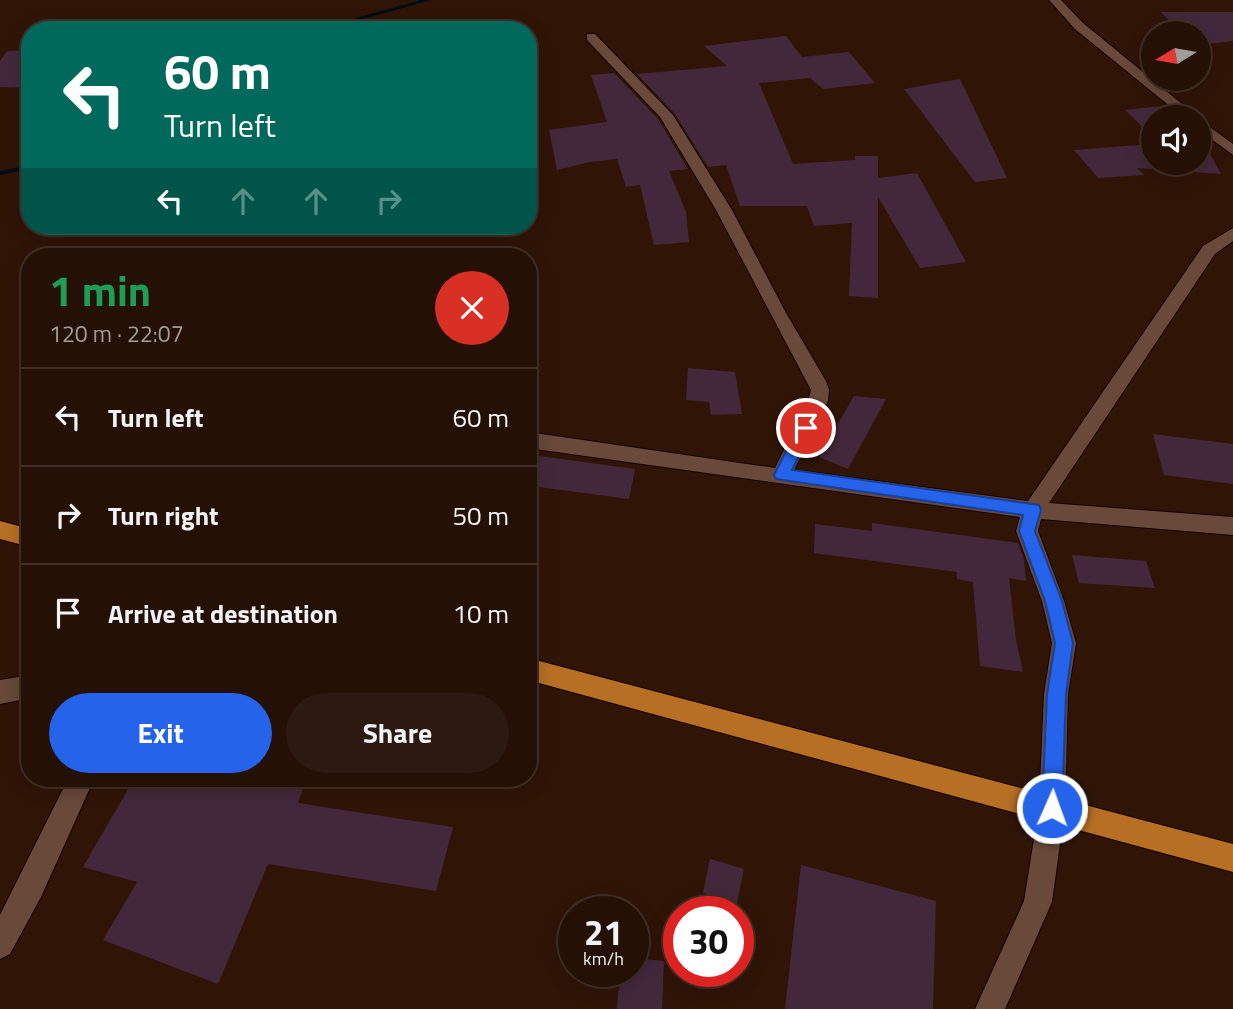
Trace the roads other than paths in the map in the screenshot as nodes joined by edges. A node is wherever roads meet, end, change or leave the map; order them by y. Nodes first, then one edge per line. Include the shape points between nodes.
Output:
1 (1055, 0) edge
2 (592, 37) dead end
3 (1176, 105) edge
4 (1211, 133) edge
5 (1233, 151) edge
6 (1233, 233) edge
7 (537, 441) edge
8 (782, 475) junction
9 (1033, 510) junction
10 (1233, 526) edge
11 (0, 530) edge
12 (21, 536) edge
13 (537, 671) edge
14 (21, 688) edge
15 (0, 692) edge
16 (77, 787) edge
17 (1052, 808) junction
18 (1233, 858) edge
19 (0, 944) edge
20 (990, 1009) edge

1 - 3 street via 1079,26
2 - 8 street via 666,115 724,210 817,381 818,401
4 - 5 street
6 - 9 street via 1209,250
7 - 8 street
8 - 9 street
9 - 10 street
9 - 17 street via 1027,531 1064,643 1056,694
11 - 12 main road
13 - 17 main road
14 - 15 street
16 - 19 street
17 - 18 main road
17 - 20 street via 1038,902

